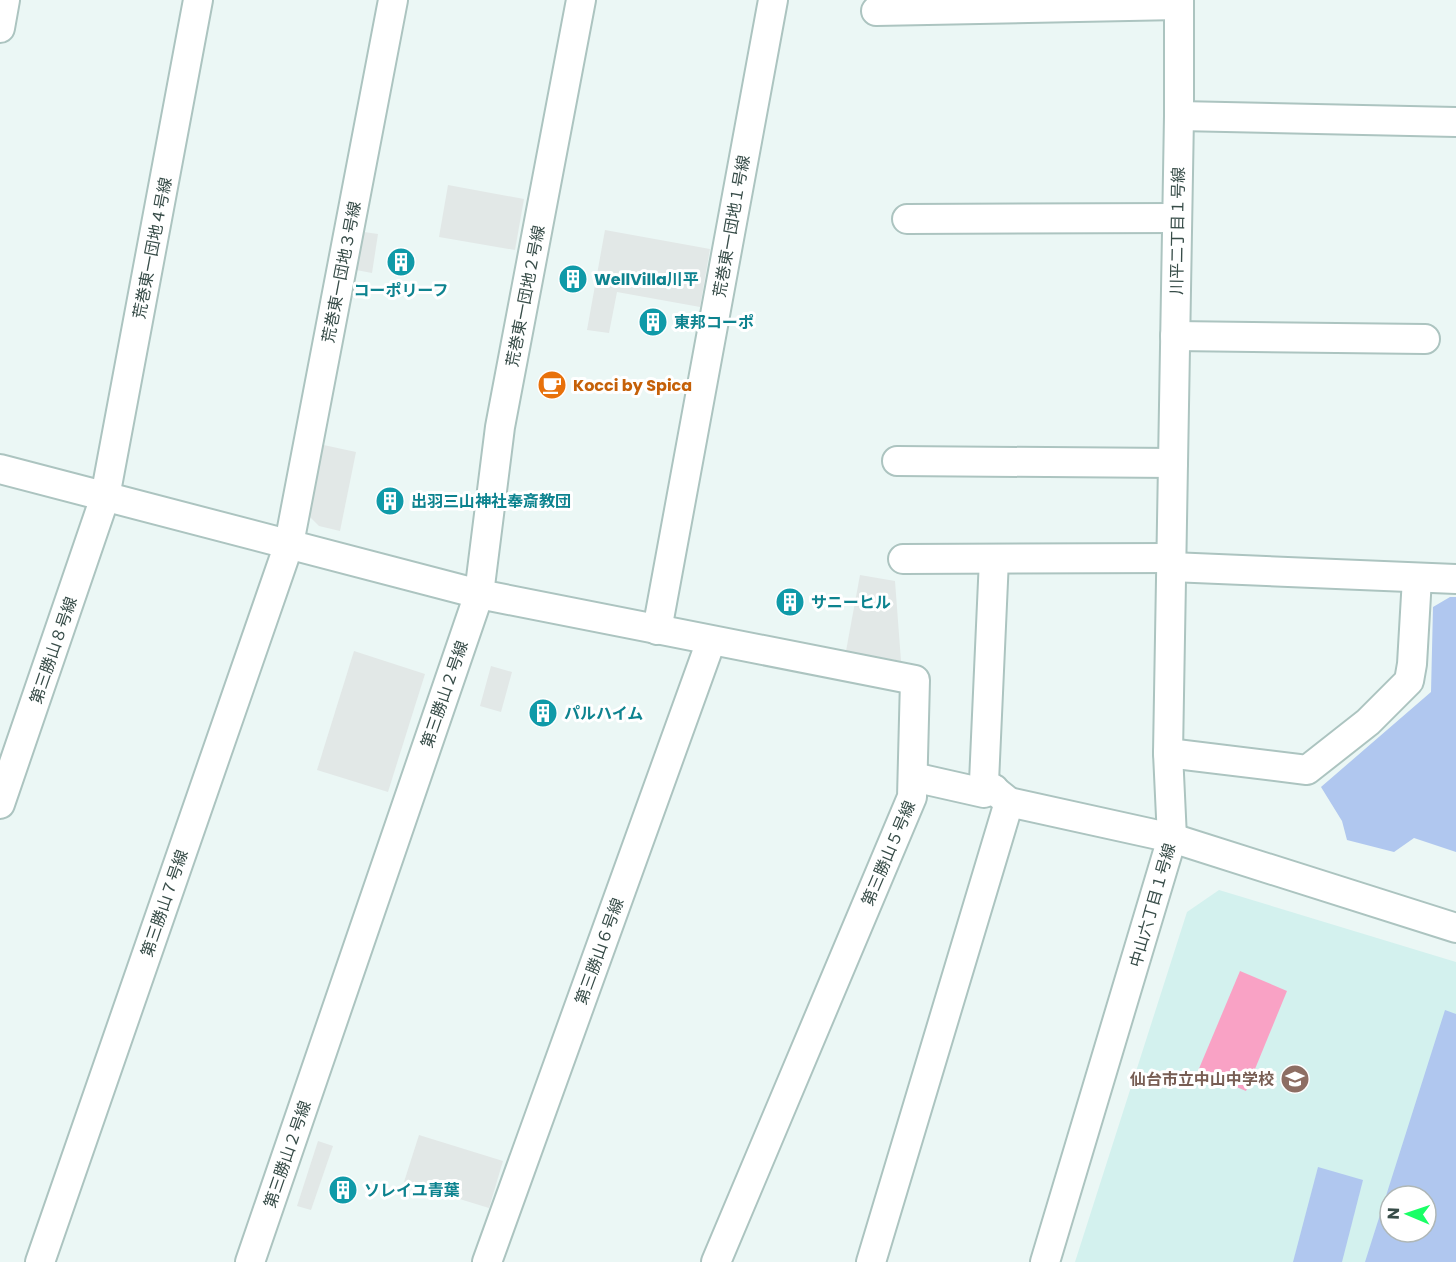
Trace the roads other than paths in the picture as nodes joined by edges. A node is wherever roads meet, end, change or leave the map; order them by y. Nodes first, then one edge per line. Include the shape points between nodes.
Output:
1 (5, 0) edge
2 (198, 0) edge
3 (393, 0) edge
4 (581, 0) edge
5 (773, 0) edge
6 (1179, 3) edge
7 (876, 11) dead end
8 (0, 28) edge
9 (1179, 116) junction
10 (1456, 122) edge
11 (1177, 218) junction
12 (907, 219) dead end
13 (1175, 336) junction
14 (1425, 339) dead end
15 (897, 461) dead end
16 (1173, 463) junction
17 (0, 469) edge
18 (105, 496) junction
19 (289, 544) junction
20 (903, 559) dead end
21 (994, 559) junction
22 (1171, 562) junction
23 (1417, 578) junction
24 (1456, 579) edge
25 (479, 594) junction
26 (657, 630) junction
27 (711, 641) junction
28 (1168, 753) junction
29 (913, 777) junction
30 (1001, 795) junction
31 (0, 804) edge
32 (1172, 838) junction
33 (1456, 928) edge
34 (40, 1262) edge
35 (250, 1262) edge
36 (487, 1262) edge
37 (716, 1262) edge
38 (871, 1262) edge
39 (1045, 1262) edge

1 - 8 street
2 - 18 street, 荒巻東一団地４号線
3 - 19 street, 荒巻東一団地３号線
4 - 25 street, 荒巻東一団地２号線 via 500,428
5 - 26 street, 荒巻東一団地１号線
6 - 7 street
6 - 9 street, 川平二丁目１号線
9 - 10 street
9 - 11 street, 川平二丁目１号線
11 - 12 street
11 - 13 street, 川平二丁目１号線
13 - 14 street
13 - 16 street, 川平二丁目１号線
15 - 16 street
16 - 22 street, 中山六丁目１号線
17 - 18 street
18 - 19 street
18 - 31 street, 第三勝山８号線
19 - 25 street
19 - 34 street, 第三勝山７号線
20 - 21 street
21 - 22 street
21 - 30 street via 984,782
22 - 23 street
22 - 28 street, 中山六丁目１号線
23 - 24 street
23 - 28 street via 1409,681 1368,722 1306,770
25 - 26 street, 第三勝山５号線
25 - 35 street, 第三勝山２号線
26 - 27 street, 第三勝山５号線
27 - 29 street, 第三勝山５号線 via 915,680
27 - 36 street, 第三勝山６号線
28 - 32 street, 中山六丁目１号線
29 - 30 street
29 - 37 street, 第三勝山５号線 via 912,797
30 - 32 street
30 - 38 street
32 - 33 street
32 - 39 street, 中山六丁目１号線

